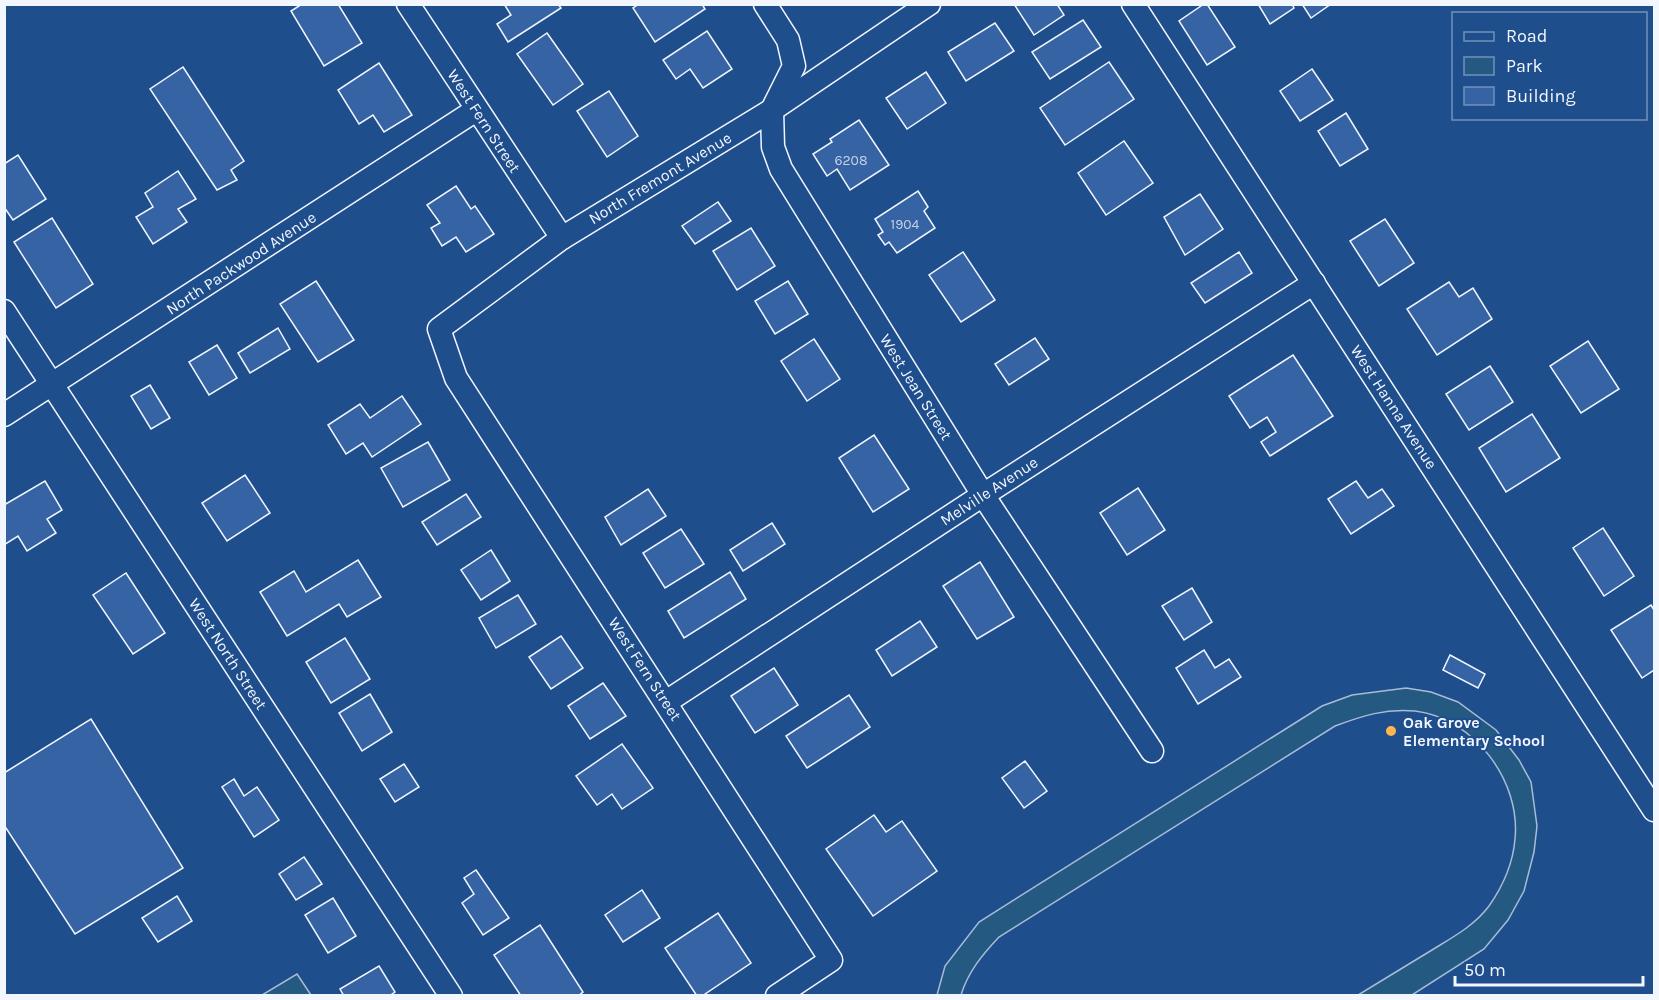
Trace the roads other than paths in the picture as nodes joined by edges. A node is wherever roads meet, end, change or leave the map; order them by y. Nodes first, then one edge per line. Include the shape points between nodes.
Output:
1 (408, 4) edge
2 (765, 4) edge
3 (928, 4) edge
4 (1133, 4) edge
5 (476, 110) junction
6 (772, 111) junction
7 (562, 238) junction
8 (1314, 283) junction
9 (4, 311) edge
10 (456, 378) joint
11 (52, 385) junction
12 (4, 415) edge
13 (982, 495) junction
14 (666, 702) junction
15 (1152, 751) dead end
16 (1654, 810) edge
17 (452, 996) edge
18 (777, 996) edge

1 - 5 street, West Fern Street
2 - 6 street, West Jean Street via 788,40 794,66
3 - 6 street, North Fremont Avenue
4 - 8 street, West Hanna Avenue
5 - 7 street, West Fern Street
5 - 11 street, North Packwood Avenue
6 - 7 street, North Fremont Avenue
6 - 13 street, West Jean Street via 773,147 781,169
7 - 10 street, North Fremont Avenue via 439,329
8 - 13 street, Melville Avenue
8 - 16 street, West Hanna Avenue
9 - 11 street, West North Street
10 - 14 street, West Fern Street
11 - 12 street, North Packwood Avenue
11 - 17 street, West North Street
13 - 14 street, Melville Avenue
13 - 15 street, West Jean Street
14 - 18 street, West Fern Street via 831,960

